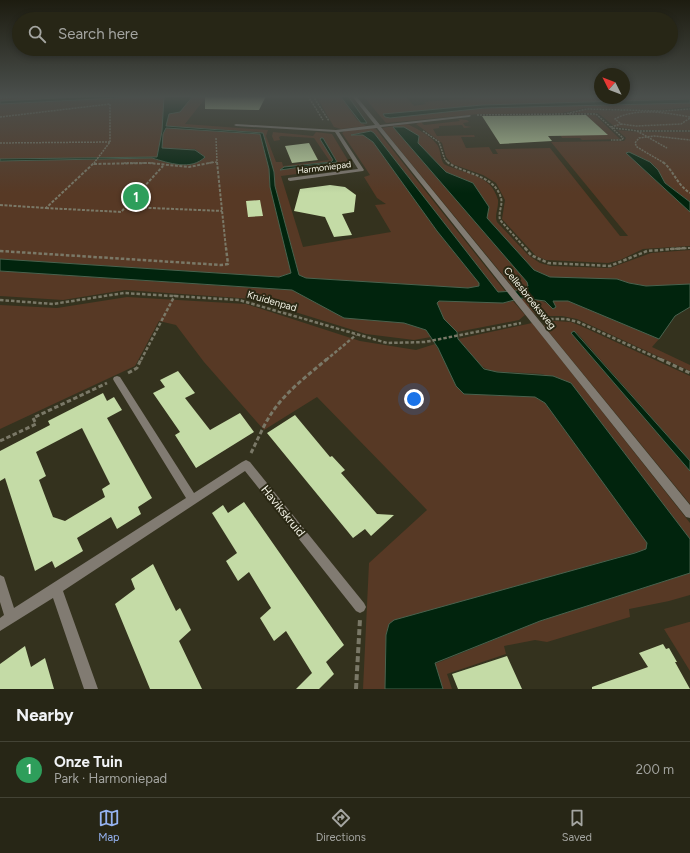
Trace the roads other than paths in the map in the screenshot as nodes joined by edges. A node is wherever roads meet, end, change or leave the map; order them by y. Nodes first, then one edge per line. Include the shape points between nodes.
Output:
1 (285, 128) edge
2 (359, 128) edge
3 (379, 128) edge
4 (336, 131) junction
5 (290, 179) dead end
6 (117, 379) road end
7 (192, 500) junction
8 (690, 513) edge
9 (0, 581) edge
10 (56, 589) junction
11 (360, 607) road end
12 (5, 621) edge
13 (91, 689) edge

1 - 4 street
2 - 4 street
3 - 8 street, Cellesbroeksweg
4 - 5 street, Harmoniepad via 361,170
6 - 7 street
7 - 10 street
7 - 11 street, Havikskruid via 246,465
9 - 12 street
10 - 12 street
10 - 13 street

